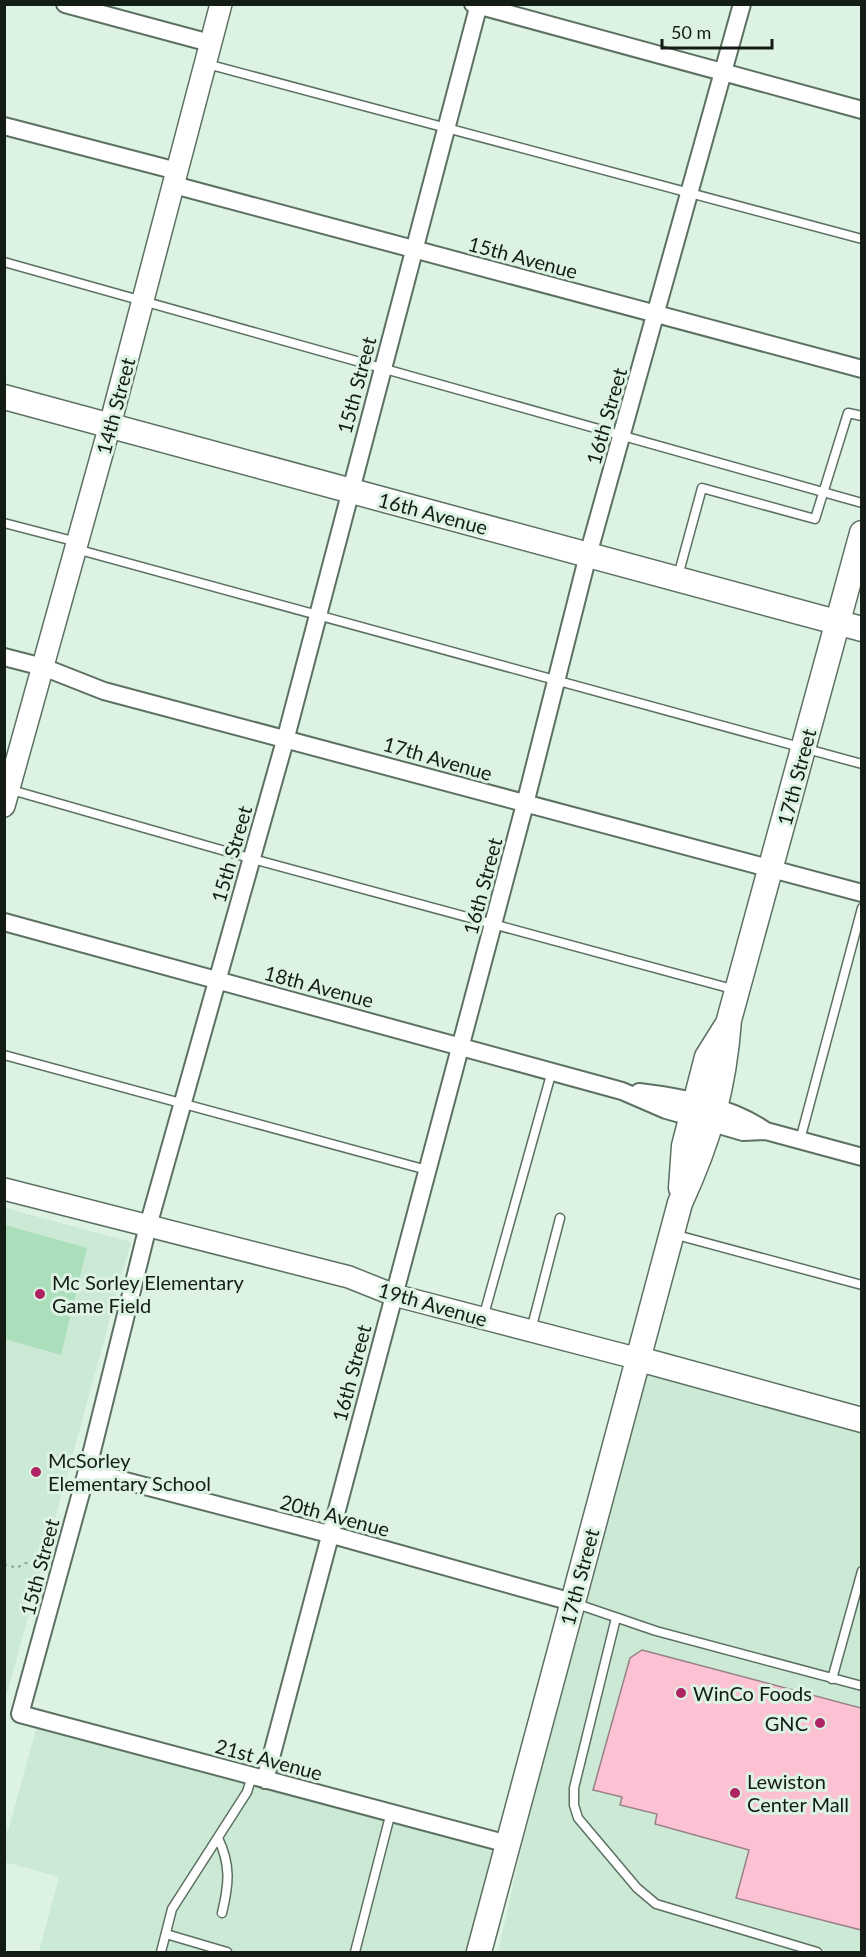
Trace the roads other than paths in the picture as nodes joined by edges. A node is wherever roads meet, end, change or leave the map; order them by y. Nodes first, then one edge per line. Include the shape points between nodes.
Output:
1 (65, 4) edge
2 (221, 4) edge
3 (742, 4) edge
4 (477, 5) edge
5 (210, 43) junction
6 (205, 64) junction
7 (724, 72) junction
8 (861, 110) edge
9 (4, 126) edge
10 (447, 127) junction
11 (175, 178) junction
12 (691, 193) junction
13 (861, 239) edge
14 (414, 250) junction
15 (4, 262) edge
16 (142, 300) junction
17 (657, 315) junction
18 (382, 369) junction
19 (861, 369) edge
20 (4, 397) edge
21 (861, 416) edge
22 (110, 425) junction
23 (622, 436) junction
24 (349, 490) junction
25 (824, 492) junction
26 (861, 503) edge
27 (4, 524) edge
28 (861, 533) edge
29 (77, 546) junction
30 (588, 555) junction
31 (677, 579) junction
32 (317, 616) junction
33 (838, 623) junction
34 (861, 629) edge
35 (4, 657) edge
36 (44, 668) junction
37 (556, 681) junction
38 (286, 737) junction
39 (803, 748) junction
40 (861, 764) edge
41 (6, 794) edge
42 (525, 804) junction
43 (252, 859) junction
44 (770, 869) junction
45 (861, 893) edge
46 (861, 908) edge
47 (4, 922) edge
48 (494, 923) junction
49 (216, 981) junction
50 (737, 990) junction
51 (461, 1045) junction
52 (4, 1055) edge
53 (552, 1071) junction
54 (182, 1103) junction
55 (703, 1113) junction
56 (800, 1140) junction
57 (861, 1157) edge
58 (427, 1170) junction
59 (4, 1189) edge
60 (560, 1218) dead end
61 (148, 1226) junction
62 (672, 1234) junction
63 (861, 1285) edge
64 (394, 1295) junction
65 (483, 1318) junction
66 (531, 1331) junction
67 (639, 1359) junction
68 (861, 1420) edge
69 (87, 1471) junction
70 (329, 1534) junction
71 (861, 1570) edge
72 (572, 1602) junction
73 (616, 1618) junction
74 (832, 1678) junction
75 (861, 1686) edge
76 (20, 1714) joint
77 (258, 1778) junction
78 (391, 1812) junction
79 (218, 1838) junction
80 (508, 1844) junction
81 (222, 1913) dead end
82 (166, 1934) junction
83 (161, 1953) edge
84 (226, 1953) edge
85 (355, 1953) edge
86 (479, 1953) edge
87 (817, 1953) edge

1 - 5 street
2 - 5 street, 14th Street
3 - 7 street, 16th Street
4 - 7 street
4 - 10 street, 15th Street
5 - 6 street, 14th Street
6 - 10 lane
6 - 11 street, 14th Street
7 - 8 street
7 - 12 street, 16th Street
9 - 11 street, 15th Avenue
10 - 12 lane
10 - 14 street, 15th Street
11 - 14 street, 15th Avenue
11 - 16 street, 14th Street
12 - 13 lane
12 - 17 street, 16th Street
14 - 17 street, 15th Avenue
14 - 18 street, 15th Street
15 - 16 lane
16 - 18 lane
16 - 22 street, 14th Street
17 - 19 street, 15th Avenue
17 - 23 street, 16th Street
18 - 23 lane
18 - 24 street, 15th Street
20 - 22 main road, 16th Avenue
21 - 25 lane via 848,413
22 - 24 main road, 16th Avenue
22 - 29 street, 14th Street
23 - 25 lane
23 - 30 street, 16th Street
24 - 30 main road, 16th Avenue
24 - 32 street, 15th Street
25 - 26 lane
25 - 31 lane via 815,519 702,488
27 - 29 lane
28 - 33 main road, 17th Street
29 - 32 lane
29 - 36 street, 14th Street
30 - 31 main road, 16th Avenue
30 - 37 street, 16th Street
31 - 33 main road, 16th Avenue
32 - 37 lane
32 - 38 street, 15th Street
33 - 34 main road, 16th Avenue
33 - 39 main road, 17th Street
35 - 36 street, 17th Avenue
36 - 38 street, 17th Avenue via 104,691
36 - 41 street, 14th Street
37 - 39 lane
37 - 42 street, 16th Street
38 - 42 street, 17th Avenue
38 - 43 street, 15th Street
39 - 40 lane
39 - 44 main road, 17th Street
41 - 43 lane
42 - 44 street, 17th Avenue
42 - 48 street, 16th Street
43 - 48 lane
43 - 49 street, 15th Street
44 - 45 street, 17th Avenue
44 - 50 main road, 17th Street
46 - 56 lane
47 - 49 street, 18th Avenue
48 - 50 lane
48 - 51 street, 16th Street
49 - 51 street, 18th Avenue
49 - 54 street, 15th Street
50 - 55 main road, 17th Street via 729,1020 726,1067
51 - 53 street, 18th Avenue
51 - 58 street, 16th Street
52 - 54 lane
53 - 55 street, 18th Avenue via 622,1090 660,1095
53 - 65 lane
54 - 58 lane
54 - 61 street, 15th Street
55 - 56 street, 18th Avenue via 743,1132 766,1131
55 - 62 main road, 17th Street via 704,1150 680,1203
56 - 57 street, 18th Avenue
58 - 64 street, 16th Street
59 - 61 street, 19th Avenue
60 - 66 lane
61 - 64 street, 19th Avenue via 349,1277
61 - 69 street, 15th Street
62 - 63 lane
62 - 67 main road, 17th Street
64 - 65 street, 19th Avenue
64 - 70 street, 16th Street
65 - 66 street, 19th Avenue
66 - 67 street, 19th Avenue
67 - 68 main road, 19th Avenue
67 - 72 main road, 17th Street
69 - 70 street, 20th Avenue
69 - 76 street, 15th Street
70 - 72 street, 20th Avenue
70 - 77 street, 16th Street
71 - 74 lane
72 - 73 lane
72 - 80 main road, 17th Street
73 - 74 lane
73 - 87 lane via 574,1788 578,1818 656,1904
74 - 75 lane
76 - 77 street, 21st Avenue
77 - 78 street, 21st Avenue
77 - 79 lane
78 - 80 street, 21st Avenue
78 - 85 lane
79 - 81 lane via 228,1857 228,1889
79 - 82 lane via 172,1909
80 - 86 main road, 17th Street
82 - 83 lane
82 - 84 lane

